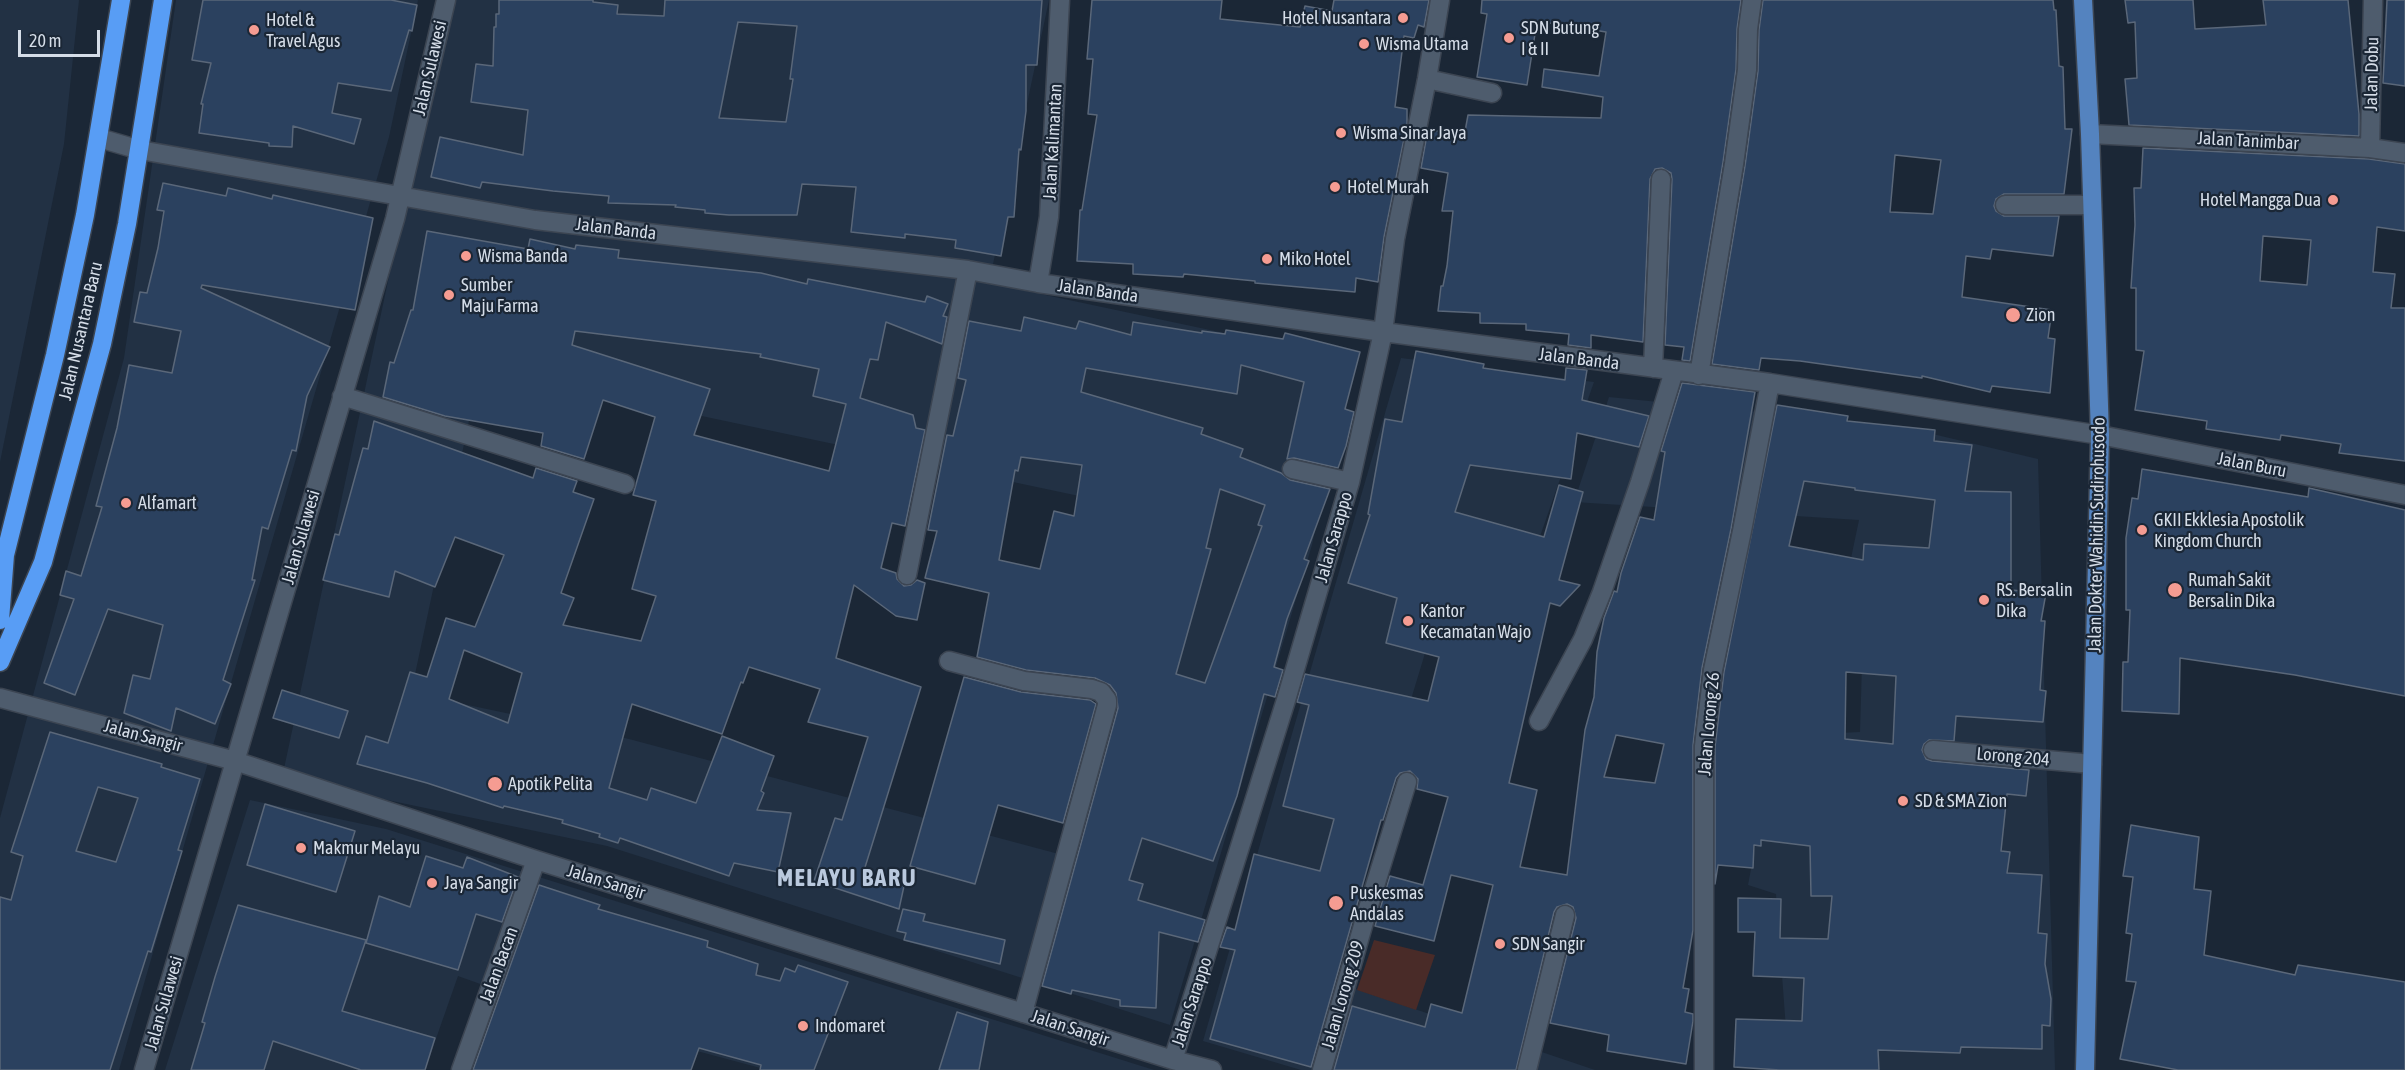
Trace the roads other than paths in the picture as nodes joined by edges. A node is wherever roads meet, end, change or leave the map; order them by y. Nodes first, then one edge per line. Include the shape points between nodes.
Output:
1 (121, 0) edge
2 (163, 0) edge
3 (446, 0) edge
4 (1060, 0) edge
5 (1440, 0) edge
6 (1752, 0) edge
7 (2083, 0) edge
8 (2373, 0) edge
9 (1427, 80) junction
10 (1492, 93) dead end
11 (2090, 134) junction
12 (99, 138) junction
13 (2370, 148) junction
14 (140, 150) junction
15 (2405, 153) edge
16 (1661, 179) dead end
17 (400, 196) junction
18 (2005, 205) dead end
19 (2092, 206) junction
20 (968, 270) junction
21 (1038, 283) junction
22 (1383, 332) junction
23 (1653, 368) junction
24 (1674, 371) junction
25 (1699, 375) junction
26 (1770, 383) junction
27 (342, 396) junction
28 (2100, 435) junction
29 (1292, 469) dead end
30 (1350, 482) junction
31 (625, 484) dead end
32 (2405, 495) edge
33 (907, 574) dead end
34 (0, 620) edge
35 (949, 661) dead end
36 (0, 662) edge
37 (0, 698) edge
38 (1539, 721) dead end
39 (1934, 750) dead end
40 (235, 761) junction
41 (2092, 764) junction
42 (1407, 782) dead end
43 (536, 860) junction
44 (1565, 915) dead end
45 (1023, 1013) junction
46 (1173, 1060) junction
47 (144, 1070) edge
48 (462, 1070) edge
49 (1212, 1070) edge
50 (1322, 1070) edge
51 (1527, 1070) edge
52 (1704, 1070) edge
53 (2085, 1070) edge

1 - 12 highway, Jalan Nusantara Baru
2 - 14 highway, Jalan Nusantara Baru
3 - 17 street, Jalan Sulawesi
4 - 21 street, Jalan Kalimantan via 1049,217
5 - 9 street, Jalan Sarappo
6 - 25 street via 1734,164
7 - 11 main road, Jalan Dokter Wahidin Sudirohusodo
8 - 13 street, Jalan Dobu
9 - 10 street
9 - 22 street, Jalan Sarappo via 1395,239
11 - 13 street, Jalan Tanimbar
11 - 19 main road, Jalan Dokter Wahidin Sudirohusodo
12 - 14 street, Jalan Banda
12 - 34 highway, Jalan Nusantara Baru via 55,355 5,555
13 - 15 street, Jalan Tanimbar
14 - 17 street, Jalan Banda
14 - 36 highway, Jalan Nusantara Baru via 102,344 43,562
16 - 23 street
17 - 20 street, Jalan Banda via 535,220
17 - 27 street, Jalan Sulawesi
18 - 19 street
19 - 28 main road, Jalan Dokter Wahidin Sudirohusodo
20 - 21 street, Jalan Banda
20 - 33 street
21 - 22 street, Jalan Banda
22 - 23 street, Jalan Banda
22 - 30 street, Jalan Sarappo
23 - 24 street, Jalan Banda
24 - 25 street, Jalan Banda
24 - 38 street via 1602,592 1579,647
25 - 26 street, Jalan Banda
26 - 28 street, Jalan Banda
26 - 52 street, Jalan Lorong 26 via 1713,670 1704,746
27 - 31 street
27 - 40 street, Jalan Sulawesi
28 - 32 street, Jalan Buru
28 - 41 main road, Jalan Dokter Wahidin Sudirohusodo
29 - 30 street
30 - 46 street, Jalan Sarappo
35 - 45 street via 1024,681 1092,689 1107,700
37 - 40 street, Jalan Sangir
39 - 41 street, Lorong 204
40 - 43 street, Jalan Sangir
40 - 47 street, Jalan Sulawesi
41 - 53 main road, Jalan Dokter Wahidin Sudirohusodo
42 - 50 street, Jalan Lorong 209
43 - 45 street, Jalan Sangir
43 - 48 street, Jalan Bacan
44 - 51 street
45 - 46 street, Jalan Sangir
46 - 49 street, Jalan Sangir

